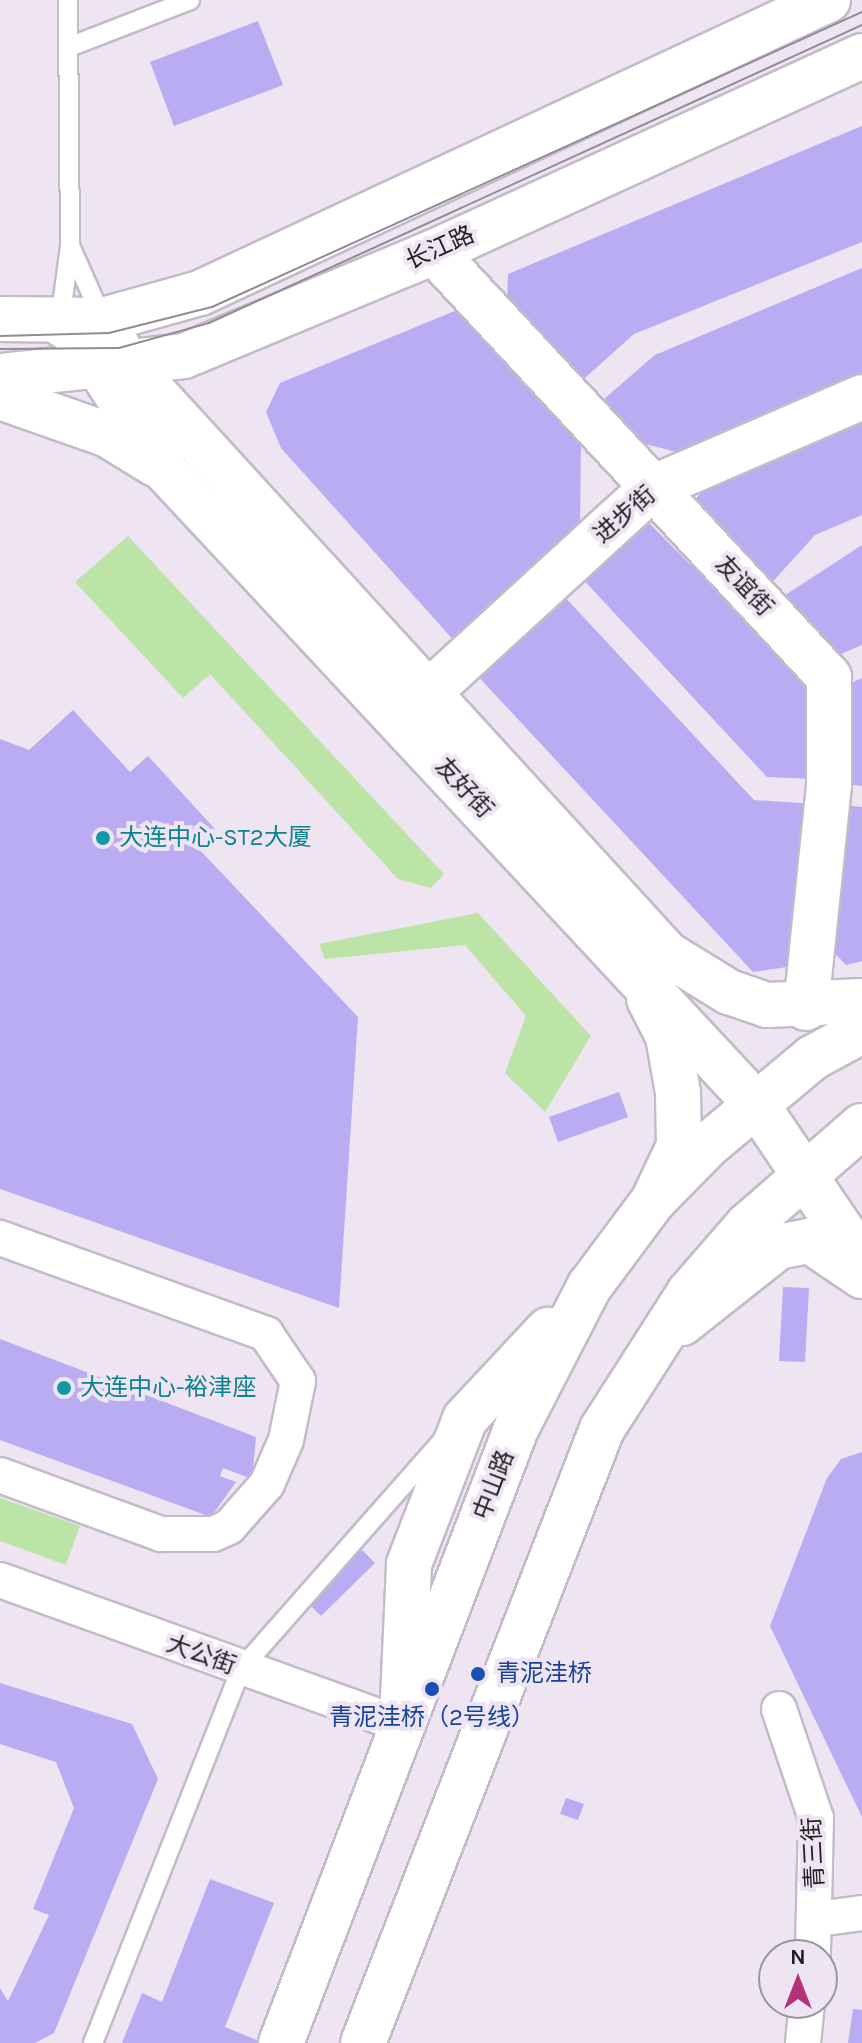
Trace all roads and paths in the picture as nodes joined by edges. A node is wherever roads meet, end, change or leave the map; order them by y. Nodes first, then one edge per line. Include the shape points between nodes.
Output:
1 (68, 0) edge
2 (190, 0) edge
3 (828, 0) edge
4 (69, 47) junction
5 (862, 56) edge
6 (70, 246) junction
7 (434, 252) junction
8 (0, 319) edge
9 (103, 320) junction
10 (60, 323) junction
11 (113, 366) junction
12 (0, 376) edge
13 (0, 397) edge
14 (862, 397) edge
15 (165, 470) junction
16 (652, 488) junction
17 (846, 670) edge
18 (427, 694) junction
19 (630, 961) junction
20 (862, 1001) edge
21 (806, 1008) junction
22 (862, 1031) edge
23 (756, 1104) junction
24 (862, 1126) edge
25 (808, 1171) junction
26 (653, 1201) junction
27 (0, 1238) edge
28 (862, 1260) edge
29 (862, 1276) edge
30 (589, 1287) junction
31 (648, 1354) junction
32 (465, 1419) junction
33 (0, 1475) edge
34 (0, 1580) edge
35 (241, 1669) junction
36 (779, 1709) dead end
37 (403, 1725) junction
38 (862, 1913) edge
39 (817, 1919) junction
40 (815, 1939) edge
41 (805, 2019) edge
42 (93, 2043) edge
43 (281, 2043) edge
44 (363, 2043) edge
45 (803, 2043) edge

1 - 4 lane
2 - 4 lane
3 - 9 main road via 200,293
4 - 6 lane
5 - 7 main road, 长江路
6 - 9 lane
6 - 10 lane
7 - 11 main road, 长江路 via 184,356
7 - 16 main road, 友谊街
8 - 10 main road
9 - 10 main road
9 - 11 main road, 友好街
10 - 11 main road, 友好街
11 - 12 main road, 长江路
11 - 15 main road, 友好街
11 - 18 main road, 友好街
13 - 15 main road via 108,435
14 - 16 main road, 进步街
15 - 19 main road, 友好街
16 - 17 main road, 友谊街
16 - 18 main road, 进步街
17 - 21 main road, 友谊街
18 - 21 main road, 友好街 via 667,954 729,992
19 - 23 main road, 友好街
19 - 26 main road via 668,1036 678,1093 679,1146
20 - 21 main road, 友好街
22 - 23 main road, 中山路 via 812,1058
23 - 25 main road, 友好街
23 - 26 main road, 中山路
24 - 25 main road
25 - 28 main road, 友好街
25 - 31 main road via 689,1293
26 - 30 main road, 中山路
27 - 33 street via 266,1334 298,1381 286,1440 267,1484 229,1527 213,1534 161,1534
29 - 31 main road via 810,1241 778,1247 747,1265
30 - 32 main road
30 - 37 main road, 中山路 via 516,1429
31 - 44 main road via 567,1505
32 - 35 lane
32 - 37 main road via 409,1564
34 - 35 street, 大公街
35 - 37 street, 大公街
35 - 42 lane
36 - 39 street, 青三街 via 816,1818
37 - 43 main road, 中山路
38 - 39 street
39 - 40 street, 青三街
41 - 45 street

